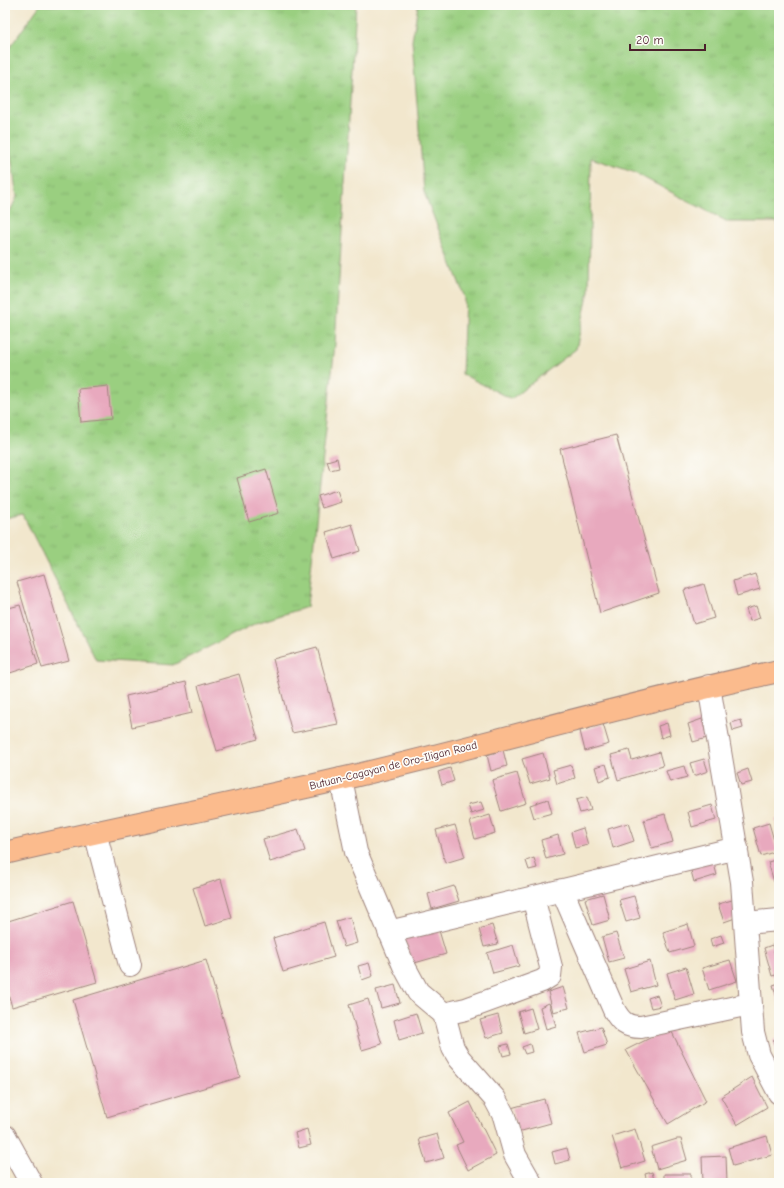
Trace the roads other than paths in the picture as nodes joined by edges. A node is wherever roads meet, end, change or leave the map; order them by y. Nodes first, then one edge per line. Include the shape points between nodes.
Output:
1 (779, 671) edge
2 (709, 686) junction
3 (341, 779) junction
4 (95, 832) junction
5 (737, 848) junction
6 (5, 853) edge
7 (562, 890) junction
8 (533, 897) junction
9 (779, 920) edge
10 (745, 923) junction
11 (389, 932) junction
12 (130, 965) dead end
13 (750, 1004) junction
14 (444, 1014) junction
15 (779, 1093) edge
16 (5, 1136) edge
17 (31, 1183) edge
18 (530, 1183) edge

1 - 2 highway, Butuan-Cagayan de Oro-Iligan Road
2 - 3 highway, Butuan-Cagayan de Oro-Iligan Road
2 - 5 street
3 - 4 highway, Butuan-Cagayan de Oro-Iligan Road
3 - 11 street via 356,852
4 - 6 highway, Butuan-Cagayan de Oro-Iligan Road
4 - 12 street
5 - 7 street
5 - 10 street
7 - 8 street
7 - 13 street via 614,1010 624,1024 640,1027
8 - 11 street
8 - 14 street via 551,967 550,976 466,1009
9 - 10 street
10 - 13 street
11 - 14 street via 418,992
13 - 15 street via 752,1032 759,1055
14 - 18 street via 453,1048 494,1099 504,1116 517,1160
16 - 17 street

